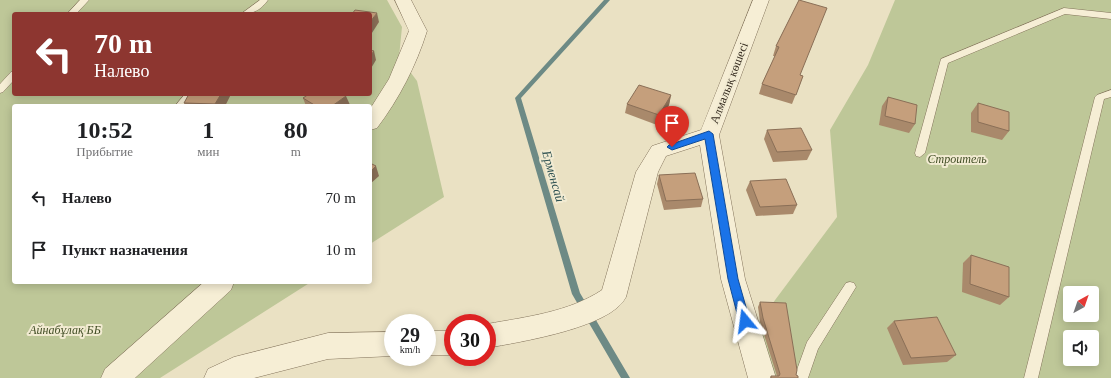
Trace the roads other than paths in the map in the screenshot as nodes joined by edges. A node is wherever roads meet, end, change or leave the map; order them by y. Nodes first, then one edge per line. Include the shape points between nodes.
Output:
1 (85, 0) edge
2 (264, 0) edge
3 (403, 0) edge
4 (761, 0) edge
5 (73, 12) edge
6 (248, 12) edge
7 (1111, 16) edge
8 (12, 76) edge
9 (0, 90) edge
10 (1111, 93) edge
11 (188, 96) edge
12 (182, 104) edge
13 (372, 120) edge
14 (709, 134) junction
15 (920, 153) dead end
16 (220, 284) edge
17 (850, 287) dead end
18 (496, 334) edge
19 (384, 344) edge
20 (114, 378) edge
21 (218, 378) edge
22 (762, 378) edge
23 (801, 378) edge
24 (1031, 378) edge

1 - 5 lane
2 - 6 lane
3 - 13 street via 418,31 411,54
4 - 14 street, Алмалық көшесі
7 - 15 lane via 1064,11 944,61
8 - 9 lane
10 - 24 lane via 1100,97
11 - 12 lane
14 - 18 street via 659,151 647,172 613,297 605,304 555,322
14 - 22 street, Алмалық көшесі via 733,279
16 - 20 street
17 - 23 lane via 812,346
19 - 21 street via 328,346 234,370

